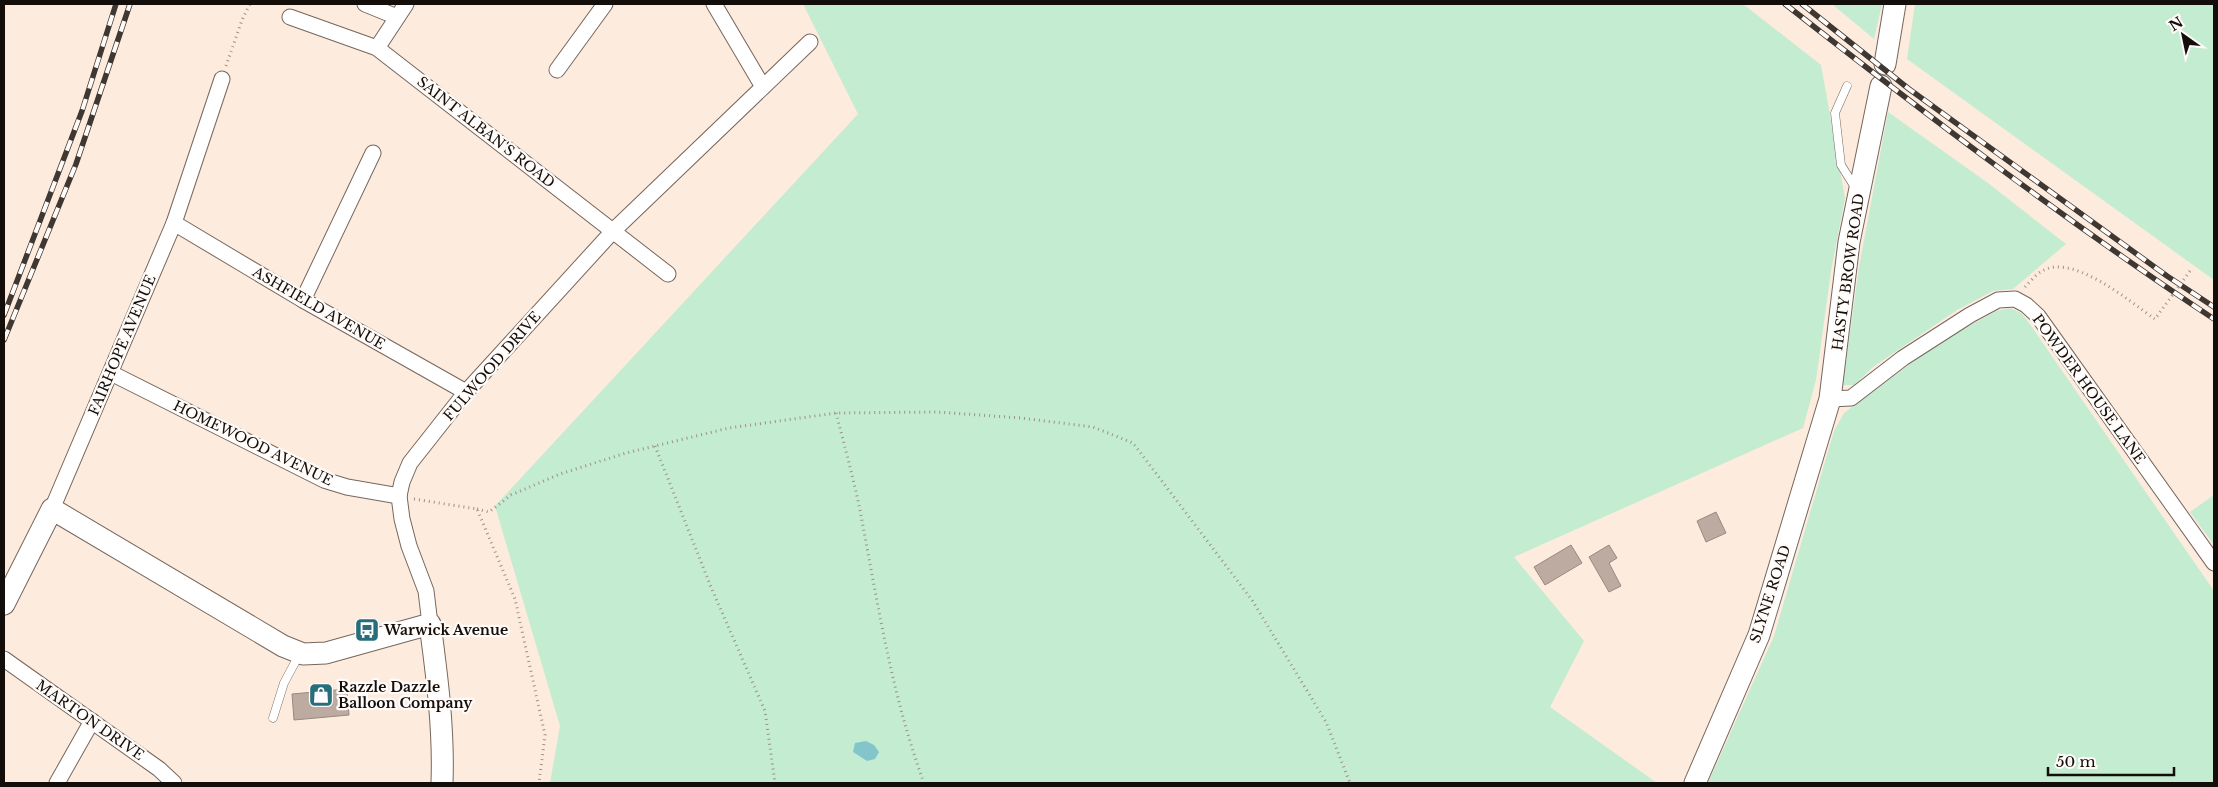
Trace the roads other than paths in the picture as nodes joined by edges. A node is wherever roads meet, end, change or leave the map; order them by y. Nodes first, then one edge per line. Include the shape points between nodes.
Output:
1 (365, 4) edge
2 (406, 4) edge
3 (605, 4) edge
4 (714, 4) edge
5 (1895, 4) edge
6 (290, 16) dead end
7 (397, 17) junction
8 (810, 42) dead end
9 (377, 48) junction
10 (1885, 64) dead end
11 (556, 70) dead end
12 (222, 79) road end
13 (1847, 86) dead end
14 (1881, 86) dead end
15 (763, 87) junction
16 (373, 153) dead end
17 (1859, 194) junction
18 (174, 223) junction
19 (614, 230) junction
20 (668, 274) dead end
21 (303, 300) junction
22 (111, 373) junction
23 (466, 392) junction
24 (1830, 399) junction
25 (399, 496) junction
26 (52, 510) junction
27 (2214, 562) edge
28 (4, 604) edge
29 (430, 624) junction
30 (300, 653) junction
31 (4, 659) edge
32 (273, 718) dead end
33 (92, 721) junction
34 (57, 783) edge
35 (174, 783) edge
36 (442, 783) edge
37 (1695, 783) edge

1 - 7 street
2 - 7 street
3 - 11 street
4 - 15 street
5 - 10 street
6 - 9 street, SAINT ALBAN'S ROAD
7 - 9 street
8 - 15 street, FULWOOD DRIVE
9 - 19 street, SAINT ALBAN'S ROAD
12 - 18 street, FAIRHOPE AVENUE
13 - 17 lane via 1834,113 1841,165
14 - 17 street, HASTY BROW ROAD
15 - 19 street, FULWOOD DRIVE
16 - 21 street
17 - 24 street, HASTY BROW ROAD via 1849,242
18 - 21 street, ASHFIELD AVENUE
18 - 22 street, FAIRHOPE AVENUE
19 - 20 street, SAINT ALBAN'S ROAD
19 - 23 street, FULWOOD DRIVE
21 - 23 street, ASHFIELD AVENUE
22 - 25 street, HOMEWOOD AVENUE via 324,480
22 - 26 street, FAIRHOPE AVENUE
23 - 25 street, FULWOOD DRIVE via 410,463
24 - 27 street, POWDER HOUSE LANE via 1851,398 1970,315 1998,300 2015,299 2038,316
24 - 37 street, SLYNE ROAD via 1759,635
25 - 29 street, FULWOOD DRIVE via 409,546 426,591
26 - 28 street, FAIRHOPE AVENUE
26 - 30 street
29 - 30 street via 326,653
29 - 36 street, FULWOOD DRIVE via 437,674
30 - 32 lane via 284,684
31 - 33 street, MARTON DRIVE
33 - 34 street
33 - 35 street, MARTON DRIVE

